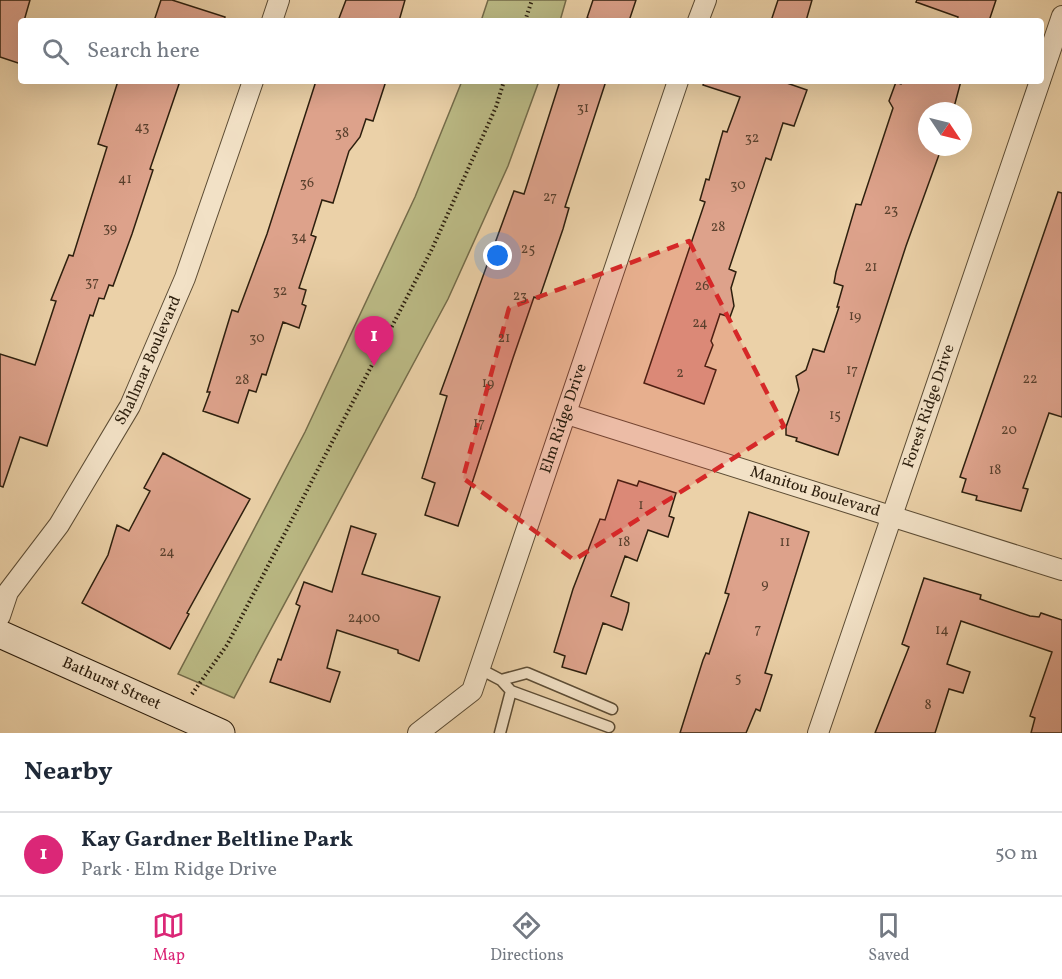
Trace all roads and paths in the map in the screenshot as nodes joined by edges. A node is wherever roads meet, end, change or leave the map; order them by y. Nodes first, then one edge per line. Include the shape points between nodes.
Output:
1 (279, 0) edge
2 (532, 0) edge
3 (706, 0) edge
4 (1062, 16) edge
5 (273, 18) edge
6 (526, 18) edge
7 (699, 18) edge
8 (1044, 68) edge
9 (252, 84) edge
10 (503, 84) edge
11 (677, 84) edge
12 (1039, 84) edge
13 (567, 414) junction
14 (893, 515) junction
15 (1062, 570) edge
16 (0, 616) edge
17 (0, 634) edge
18 (480, 669) junction
19 (501, 680) junction
20 (197, 688) dead end
21 (511, 692) junction
22 (612, 709) dead end
23 (609, 727) dead end
24 (221, 733) edge
25 (417, 733) edge
26 (500, 733) edge
27 (818, 733) edge

1 - 5 street
2 - 6 path
3 - 7 street
4 - 8 street, Forest Ridge Drive
9 - 16 street, Shallmar Boulevard via 185,278 130,406 58,525 8,592
10 - 20 path via 432,249 227,645
11 - 13 street, Elm Ridge Drive
12 - 14 street, Forest Ridge Drive
13 - 14 street, Manitou Boulevard
13 - 18 street, Elm Ridge Drive
14 - 15 street, Manitou Boulevard
14 - 27 street, Forest Ridge Drive
17 - 24 main road, Bathurst Street
18 - 19 lane
18 - 25 street, Elm Ridge Drive via 472,691
19 - 21 lane
19 - 22 lane via 527,673
21 - 23 lane
21 - 26 lane

